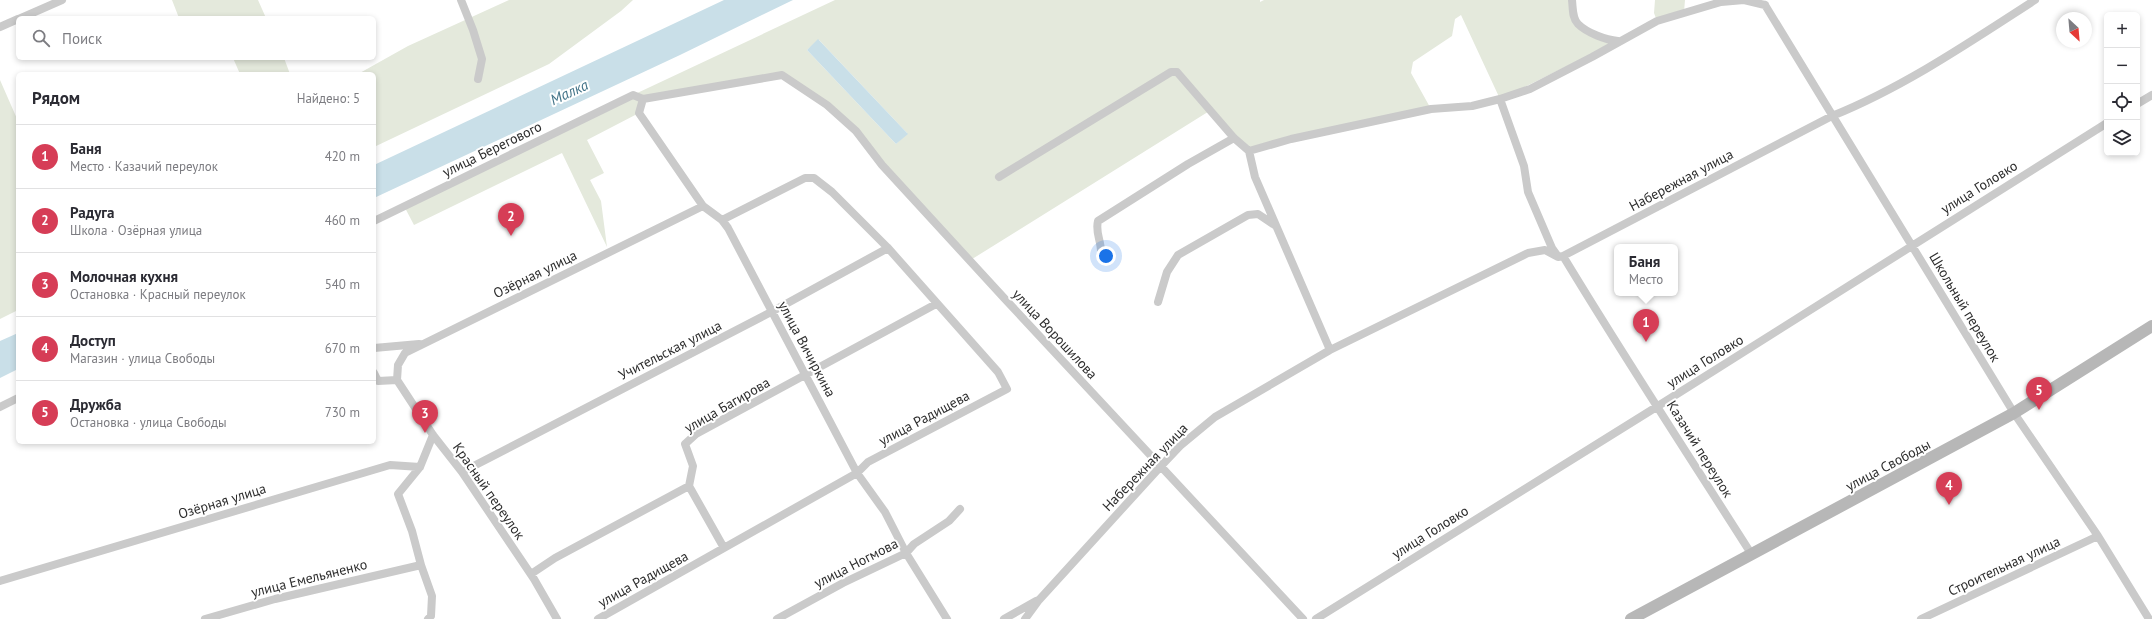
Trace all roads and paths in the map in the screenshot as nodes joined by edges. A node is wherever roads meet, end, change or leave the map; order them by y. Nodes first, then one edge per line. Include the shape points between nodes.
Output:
1 (62, 0) edge
2 (461, 0) edge
3 (1572, 0) edge
4 (2035, 0) edge
5 (1766, 2) edge
6 (26, 16) edge
7 (16, 20) edge
8 (0, 27) edge
9 (1618, 41) junction
10 (782, 75) joint
11 (478, 79) dead end
12 (2152, 94) edge
13 (643, 99) junction
14 (1500, 99) junction
15 (2140, 102) edge
16 (1832, 116) junction
17 (2104, 125) edge
18 (1234, 138) junction
19 (1249, 151) junction
20 (999, 177) dead end
21 (703, 206) junction
22 (376, 220) edge
23 (722, 220) junction
24 (1276, 226) junction
25 (1912, 244) junction
26 (888, 248) junction
27 (1101, 252) dead end
28 (1561, 257) junction
29 (1158, 302) dead end
30 (936, 304) junction
31 (773, 311) junction
32 (2152, 326) edge
33 (425, 344) junction
34 (376, 348) edge
35 (1330, 350) junction
36 (807, 376) junction
37 (397, 380) junction
38 (376, 381) edge
39 (16, 399) edge
40 (0, 406) edge
41 (1658, 406) junction
42 (2014, 413) junction
43 (433, 435) junction
44 (1160, 466) junction
45 (420, 467) junction
46 (462, 472) junction
47 (857, 473) junction
48 (689, 486) junction
49 (960, 509) dead end
50 (2098, 536) junction
51 (724, 548) junction
52 (906, 553) junction
53 (1752, 555) junction
54 (421, 564) junction
55 (531, 574) junction
56 (0, 581) edge
57 (1039, 600) junction
58 (205, 619) edge
59 (428, 619) edge
60 (557, 619) edge
61 (598, 619) edge
62 (777, 619) edge
63 (947, 619) edge
64 (1004, 619) edge
65 (1025, 619) edge
66 (1303, 619) edge
67 (1316, 619) edge
68 (1631, 619) edge
69 (1921, 619) edge
70 (2149, 619) edge

1 - 6 street
2 - 11 street via 482,59
3 - 9 street via 1573,16 1578,24 1604,40
4 - 16 street, Набережная улица via 1967,44 1878,95
5 - 9 street via 1720,2 1657,21
5 - 16 street, Школьный переулок
7 - 8 street
9 - 14 street via 1537,85
10 - 13 street, улица Берегового
10 - 44 street, улица Ворошилова via 826,105 856,131 886,170
12 - 15 street
13 - 21 street, улица Вичиркина via 639,113
13 - 22 street, улица Берегового via 633,95
14 - 19 street via 1472,106 1431,109 1291,139
14 - 28 street, Казачий переулок via 1524,166 1528,192 1552,248
16 - 25 street, Школьный переулок
16 - 28 street, Набережная улица
17 - 25 street, улица Головко
18 - 19 street
18 - 20 street via 1177,72 1171,72
18 - 27 street via 1098,221 1096,230 1101,242
19 - 24 street via 1255,176
21 - 23 street, улица Вичиркина
21 - 33 street, Озёрная улица
23 - 26 street, улица Радищева via 805,178 814,178 825,185
23 - 31 street, улица Вичиркина
24 - 29 street via 1258,214 1248,215 1178,255 1167,272
24 - 35 street
25 - 41 street, улица Головко
25 - 42 street, Школьный переулок
26 - 30 street, улица Радищева
26 - 31 street, Учительская улица
28 - 35 street, Набережная улица via 1545,250 1528,253
28 - 41 street, Казачий переулок
30 - 36 street, улица Багирова
30 - 47 street, улица Радищева via 998,372 1007,389 868,462
31 - 36 street, улица Вичиркина
31 - 46 street, Учительская улица
32 - 42 main road, улица Свободы
33 - 34 street
33 - 37 street, Озёрная улица via 405,353 398,365
35 - 44 street, Набережная улица via 1215,417
36 - 47 street, улица Вичиркина
36 - 48 street, улица Багирова via 689,439 685,444 693,466
37 - 38 street
37 - 43 street, Красный переулок
39 - 40 street
41 - 53 street, Казачий переулок
41 - 67 street, улица Головко
42 - 50 street, Школьный переулок
42 - 53 main road, улица Свободы
43 - 45 street
43 - 46 street, Красный переулок
44 - 57 street, Набережная улица
44 - 66 street, улица Ворошилова
45 - 54 street via 398,494
45 - 56 street, Озёрная улица via 390,465
46 - 55 street, Красный переулок
47 - 51 street, улица Радищева
47 - 52 street, улица Вичиркина via 885,512
48 - 51 street
48 - 55 street via 555,558
49 - 52 street, улица Ногмова via 950,521 914,544
50 - 69 street, Строительная улица
50 - 70 street, Школьный переулок
51 - 61 street, улица Радищева
52 - 62 street, улица Ногмова
52 - 63 street, улица Вичиркина
53 - 68 main road, улица Свободы
54 - 58 street, улица Емельяненко via 275,599
54 - 59 street via 432,596
55 - 60 street, Красный переулок
57 - 64 street, Набережная улица
57 - 65 street, Набережная улица

